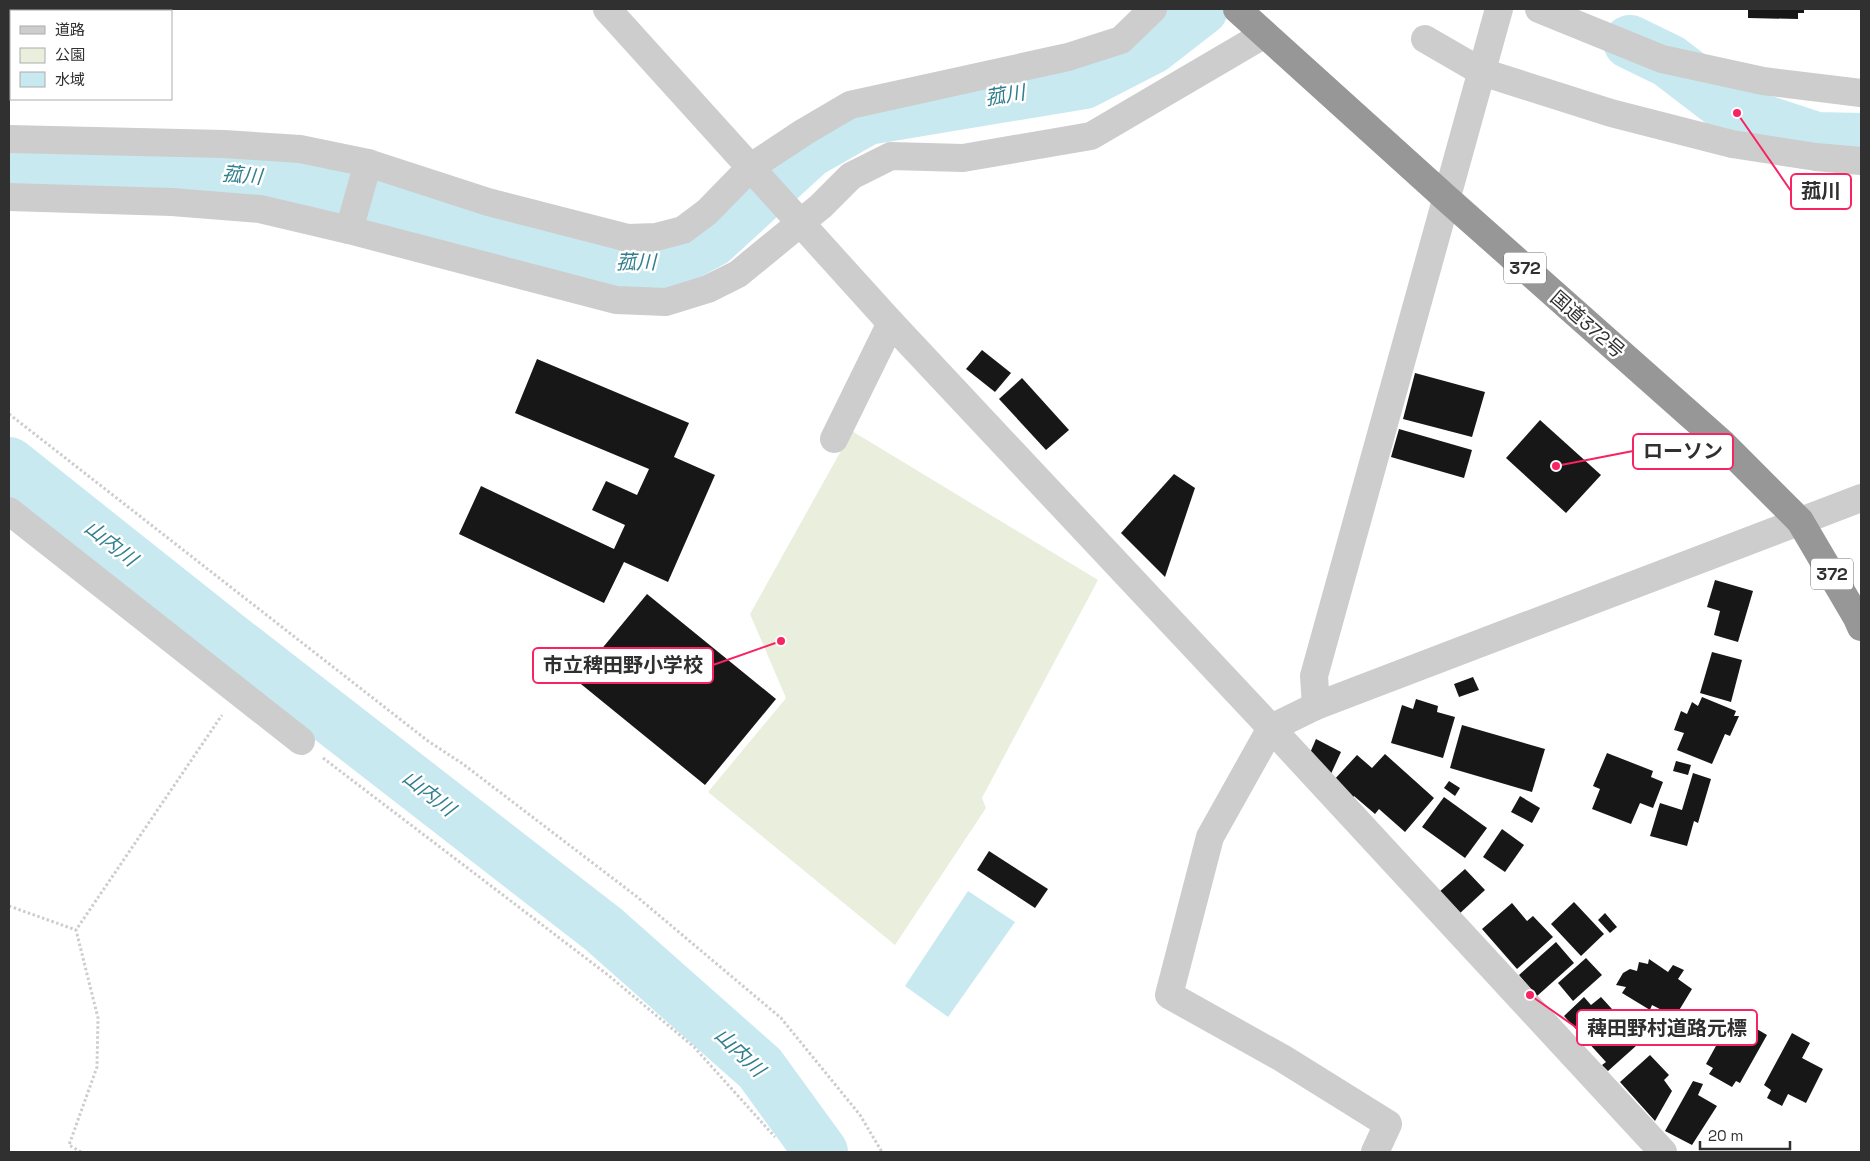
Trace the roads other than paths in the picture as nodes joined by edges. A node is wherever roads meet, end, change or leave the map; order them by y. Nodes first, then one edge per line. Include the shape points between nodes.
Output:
1 (607, 9) edge
2 (1153, 9) edge
3 (1499, 9) edge
4 (1539, 9) edge
5 (1250, 20) edge
6 (1424, 39) dead end
7 (1482, 72) junction
8 (1861, 93) edge
9 (9, 139) edge
10 (1861, 161) edge
11 (368, 163) junction
12 (753, 170) junction
13 (9, 197) edge
14 (1446, 198) junction
15 (794, 216) junction
16 (350, 230) junction
17 (891, 322) junction
18 (834, 439) dead end
19 (1861, 498) edge
20 (9, 511) edge
21 (1800, 521) junction
22 (1861, 628) edge
23 (1316, 706) junction
24 (1271, 728) junction
25 (301, 741) road end
26 (1658, 1150) edge
27 (1375, 1152) edge

1 - 12 street
2 - 12 street via 1121,40 1068,57 850,105 804,132
3 - 7 street
4 - 8 street via 1662,59 1762,81
5 - 14 highway, 国道372号 / 372
5 - 15 street via 1091,136 963,158 891,156 851,176 822,206
6 - 7 street
7 - 10 street via 1611,113 1732,144 1816,158
7 - 14 street
9 - 11 street via 300,149
11 - 12 street via 488,202 628,238 656,237 683,230
11 - 16 street
12 - 15 street
13 - 16 street via 172,202 260,209
14 - 21 highway, 国道372号 / 372 via 1722,443
14 - 23 street via 1314,676
15 - 16 street via 738,274 708,289 666,302 616,300
15 - 17 street
17 - 18 street
17 - 24 street
19 - 21 street
20 - 25 street
21 - 22 highway, 国道372号 / 372
21 - 23 street
23 - 24 street
24 - 26 street
24 - 27 street via 1210,837 1169,995 1282,1058 1388,1124

